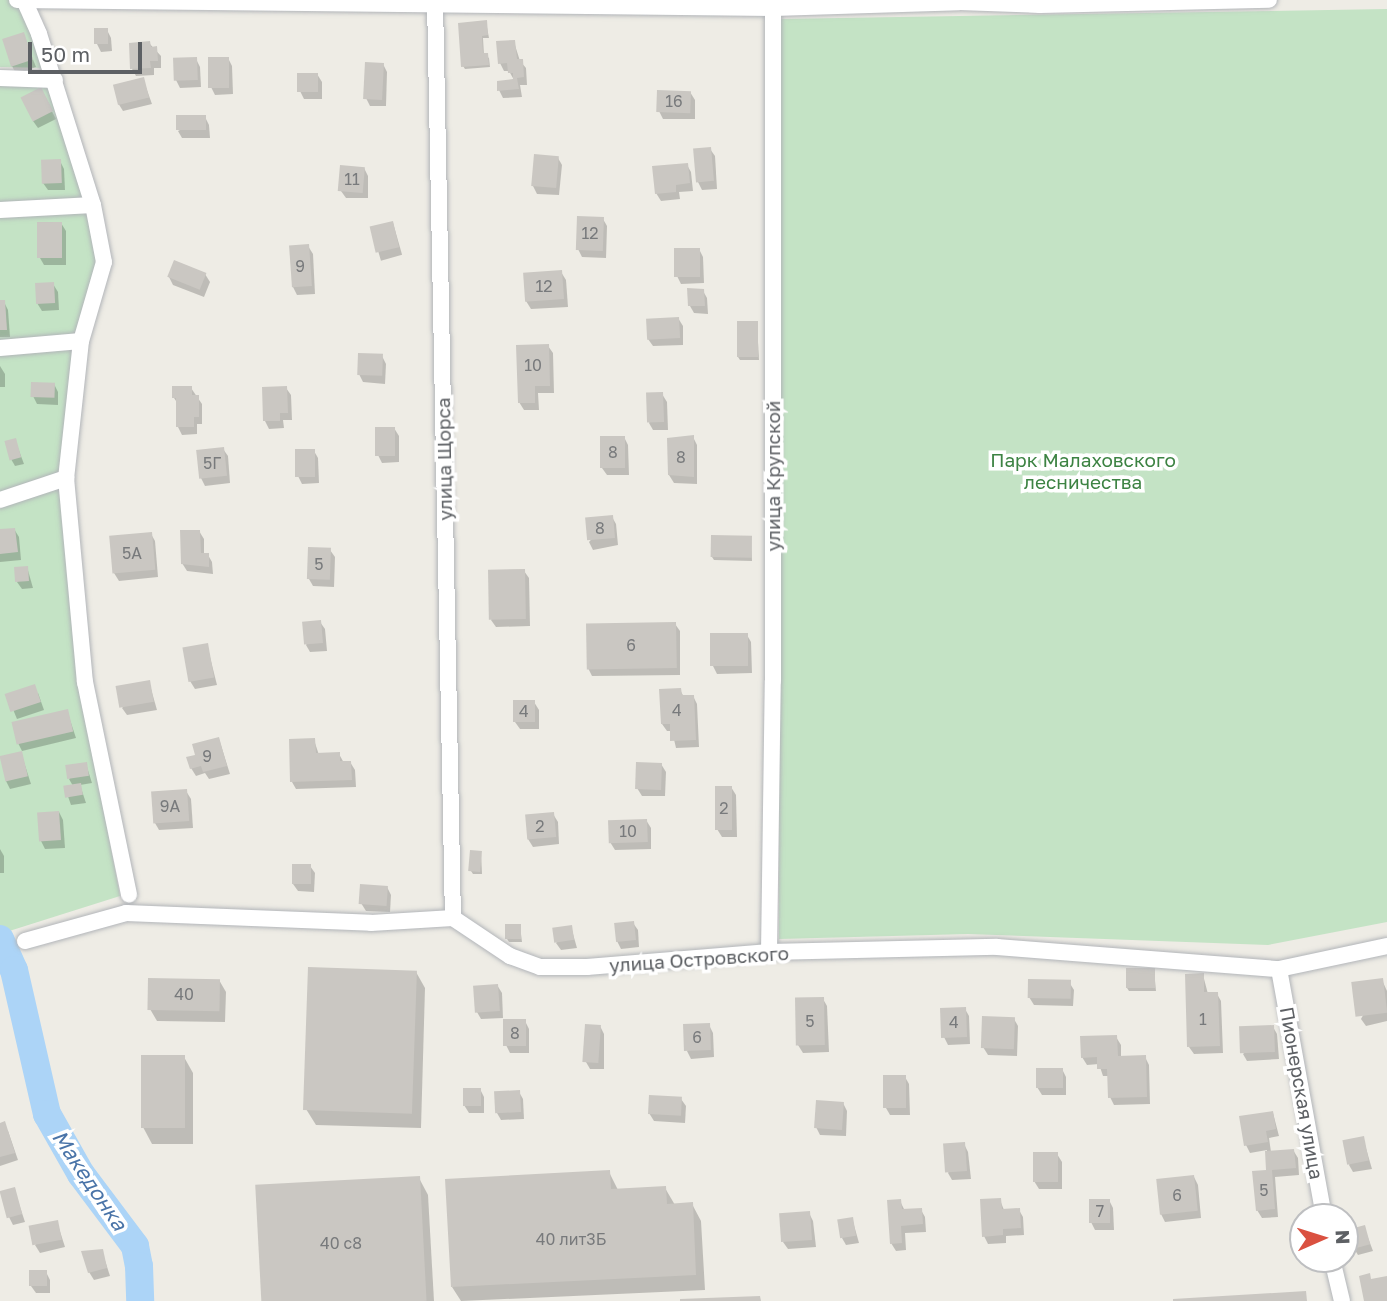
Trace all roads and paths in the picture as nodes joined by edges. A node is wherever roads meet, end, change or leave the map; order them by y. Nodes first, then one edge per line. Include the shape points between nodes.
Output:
1 (1269, 0) edge
2 (21, 1) edge
3 (959, 1) edge
4 (435, 4) edge
5 (773, 4) edge
6 (0, 78) edge
7 (55, 80) junction
8 (93, 205) junction
9 (0, 210) edge
10 (81, 341) junction
11 (0, 348) edge
12 (66, 478) junction
13 (0, 500) edge
14 (129, 895) dead end
15 (453, 918) junction
16 (25, 941) dead end
17 (1387, 946) edge
18 (769, 952) junction
19 (1279, 969) junction
20 (1321, 1203) edge
21 (1335, 1273) edge
22 (1342, 1301) edge

1 - 3 street via 1040,5
2 - 4 street
2 - 7 street
3 - 5 street
4 - 5 street
4 - 15 street, улица Щорса
5 - 18 street, улица Крупской
6 - 7 street
7 - 8 street
8 - 9 street
8 - 10 street via 104,262
10 - 11 street
10 - 12 street
12 - 13 street
12 - 14 street via 85,682
15 - 16 street via 371,923 126,913
15 - 18 street, улица Островского via 510,956 540,967
17 - 19 street, улица Островского
18 - 19 street, улица Островского via 997,947
19 - 20 street, Пионерская улица
21 - 22 street

